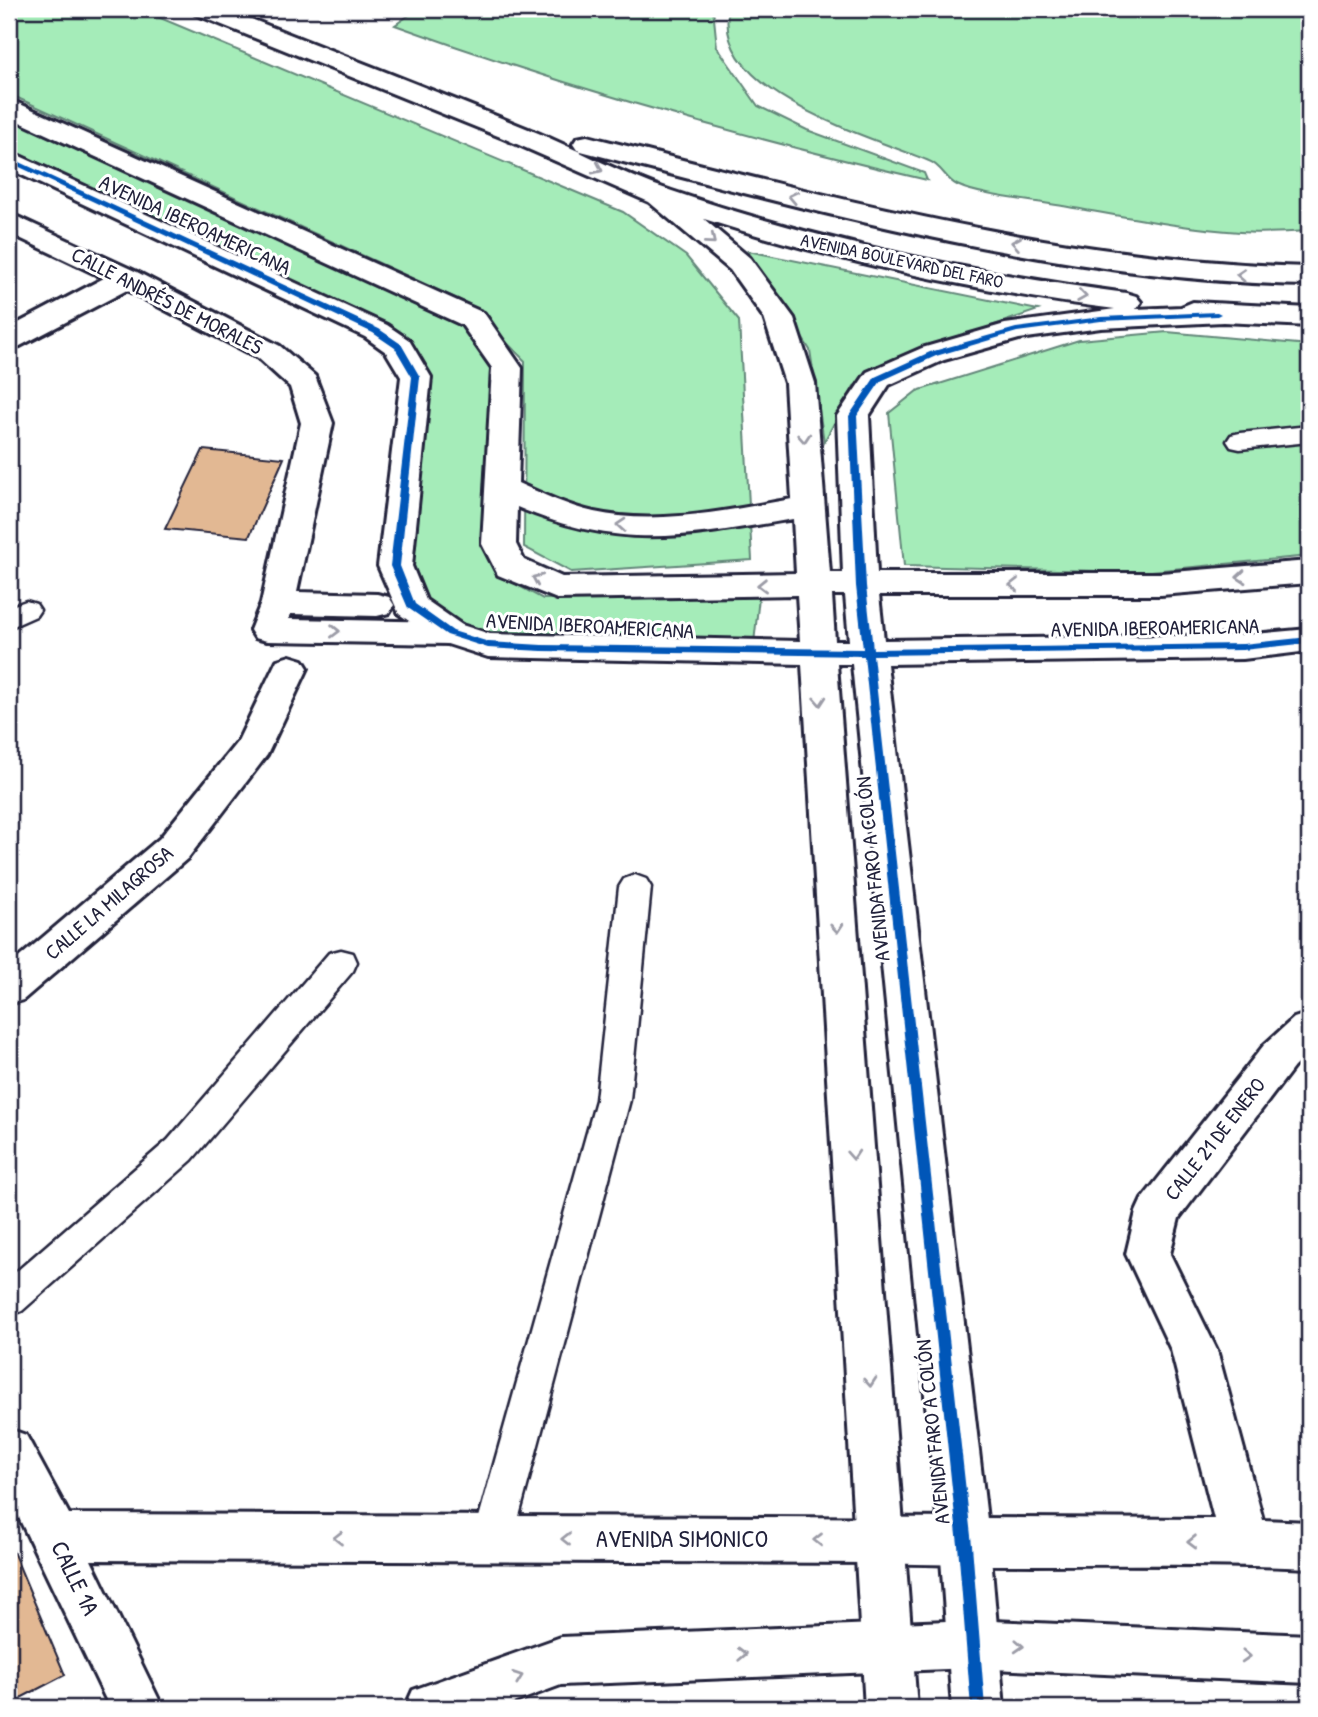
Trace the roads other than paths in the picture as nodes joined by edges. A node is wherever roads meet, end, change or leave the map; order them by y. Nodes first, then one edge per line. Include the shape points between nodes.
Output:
1 (204, 9) edge
2 (9, 107) edge
3 (513, 132) junction
4 (9, 159) edge
5 (659, 196) junction
6 (9, 222) edge
7 (1309, 276) edge
8 (127, 278) junction
9 (1217, 314) junction
10 (1309, 317) edge
11 (9, 340) edge
12 (1309, 434) edge
13 (1240, 441) dead end
14 (501, 488) junction
15 (809, 506) junction
16 (1309, 572) edge
17 (814, 584) junction
18 (861, 586) junction
19 (411, 606) junction
20 (272, 616) junction
21 (450, 633) junction
22 (1309, 640) edge
23 (869, 652) junction
24 (817, 653) junction
25 (290, 668) dead end
26 (635, 887) dead end
27 (341, 962) dead end
28 (9, 989) edge
29 (1309, 1029) edge
30 (9, 1300) edge
31 (9, 1450) edge
32 (55, 1537) junction
33 (493, 1539) junction
34 (881, 1540) junction
35 (1244, 1541) junction
36 (965, 1545) junction
37 (1309, 1545) edge
38 (971, 1644) junction
39 (886, 1649) junction
40 (1309, 1659) edge
41 (443, 1706) edge
42 (137, 1708) edge
43 (891, 1708) edge
44 (978, 1708) edge

1 - 3 street, AVENIDA BOULEVARD DEL FARO
2 - 14 street, AVENIDA IBEROAMERICANA via 473,319 507,368
3 -> 5 street, AVENIDA BOULEVARD DEL FARO
7 -> 3 street, AVENIDA BOULEVARD DEL FARO via 1239,275 1106,259 946,230 770,192 584,143
4 - 19 street, AVENIDA IBEROAMERICANA via 376,331 398,346 416,377 395,566
5 -> 9 street, AVENIDA BOULEVARD DEL FARO via 885,260 1045,291
5 -> 15 street, AVENIDA FARO A COLÓN via 740,264 779,318 800,383
6 - 8 street, CALLE ANDRÉS DE MORALES
8 - 11 street
8 - 20 street, CALLE ANDRÉS DE MORALES via 269,352 304,383 317,423
9 - 10 street, AVENIDA BOULEVARD DEL FARO
9 - 18 street, AVENIDA FARO A COLÓN via 1101,319 1016,330 933,354 878,379 853,416
12 - 13 lane
15 -> 14 street via 645,527 565,515
17 -> 14 street, AVENIDA IBEROAMERICANA via 557,588 510,567 499,544
15 - 17 street, AVENIDA FARO A COLÓN
16 -> 18 street, AVENIDA IBEROAMERICANA via 1161,584
17 - 18 street, AVENIDA IBEROAMERICANA
17 - 24 street, AVENIDA FARO A COLÓN
18 - 23 street, AVENIDA FARO A COLÓN
19 - 20 street
19 - 21 street, AVENIDA IBEROAMERICANA
20 -> 21 street
21 - 24 street, AVENIDA IBEROAMERICANA via 488,645 542,648
22 - 23 street, AVENIDA IBEROAMERICANA via 1243,647
23 - 24 street, AVENIDA IBEROAMERICANA
23 - 36 street, AVENIDA FARO A COLÓN
24 -> 34 street, AVENIDA FARO A COLÓN
25 - 28 street, CALLE LA MILAGROSA via 254,746 174,848
26 - 33 lane via 613,1100
27 - 30 lane via 180,1150
29 - 35 street, CALLE 21 DE ENERO via 1279,1056 1158,1212 1149,1254 1194,1350
31 - 32 street, CALLE 1A
33 -> 32 street, AVENIDA SIMONICO
32 - 42 street, CALLE 1A
34 -> 33 street, AVENIDA SIMONICO
34 - 36 street, AVENIDA SIMONICO
34 - 39 street, AVENIDA FARO A COLÓN
35 -> 36 street, AVENIDA SIMONICO
35 - 37 street, AVENIDA SIMONICO
36 - 38 street, AVENIDA FARO A COLÓN
38 - 39 street
38 -> 40 street
38 - 44 street, AVENIDA FARO A COLÓN
41 -> 39 street via 561,1661
39 - 43 street, AVENIDA FARO A COLÓN

